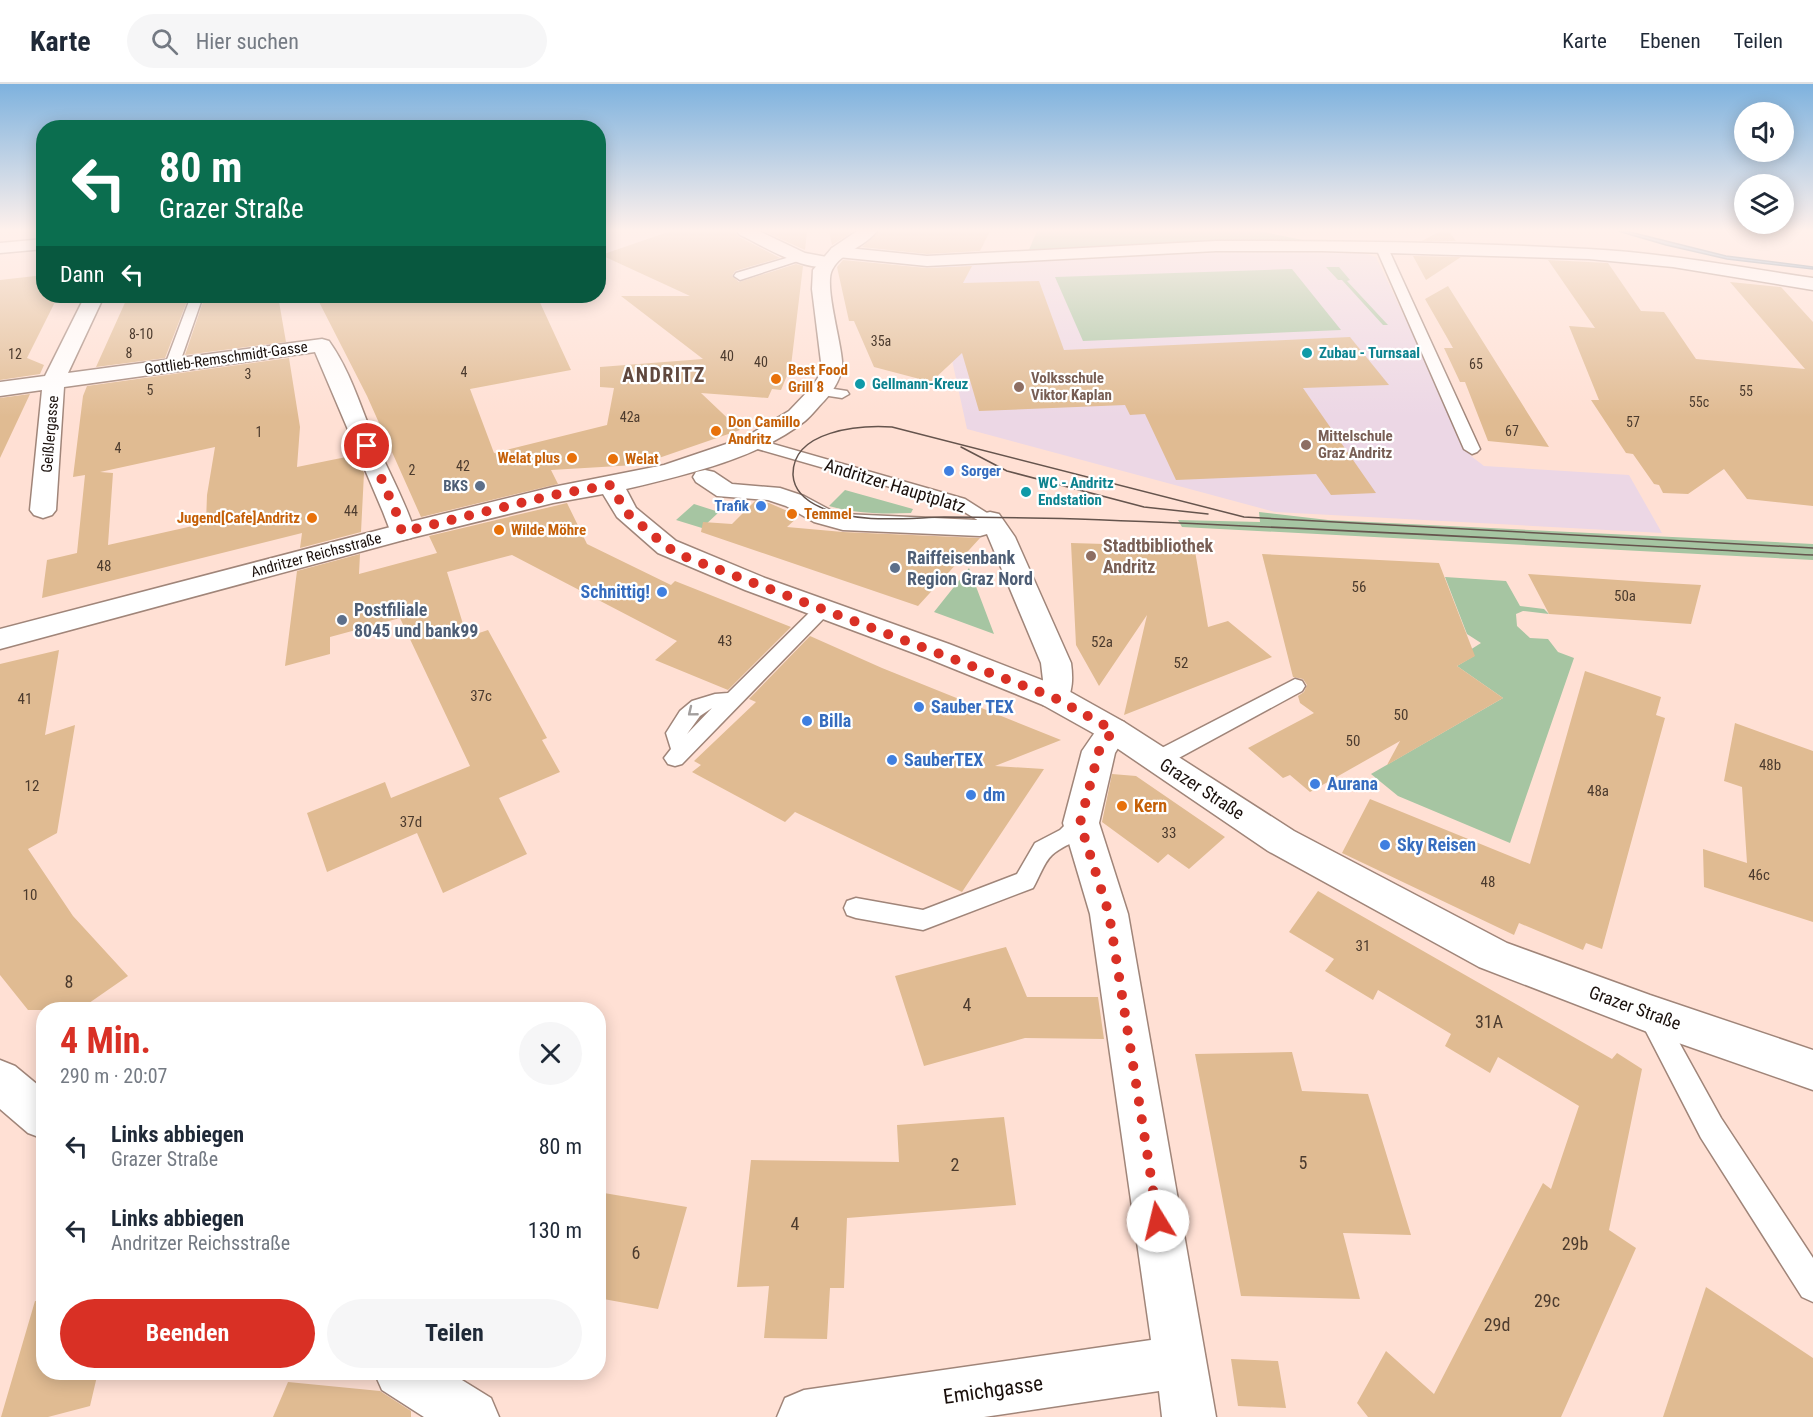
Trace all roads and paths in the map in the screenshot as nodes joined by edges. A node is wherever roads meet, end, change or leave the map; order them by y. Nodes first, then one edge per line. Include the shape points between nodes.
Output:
1 (822, 293) edge
2 (1402, 293) edge
3 (91, 303) edge
4 (194, 303) edge
5 (172, 365) junction
6 (54, 381) junction
7 (0, 389) edge
8 (752, 444) junction
9 (1472, 449) dead end
10 (705, 477) dead end
11 (611, 485) junction
12 (43, 510) dead end
13 (985, 524) junction
14 (402, 532) junction
15 (823, 609) junction
16 (0, 639) edge
17 (1295, 686) dead end
18 (1053, 697) junction
19 (1113, 730) junction
20 (679, 755) dead end
21 (1157, 760) junction
22 (1080, 823) junction
23 (856, 908) dead end
24 (1650, 1014) junction
25 (1813, 1070) edge
26 (0, 1081) edge
27 (36, 1111) edge
28 (1813, 1286) edge
29 (1181, 1362) junction
30 (413, 1380) edge
31 (472, 1417) edge
32 (804, 1417) edge
33 (1189, 1417) edge

1 - 8 street, Andritzer Reichsstraße via 832,362 832,392
2 - 9 lane
3 - 6 street, Geißlergasse
4 - 5 lane
5 - 6 street, Gottlieb-Remschmidt-Gasse
5 - 14 street, Gottlieb-Remschmidt-Gasse via 322,345
6 - 7 street, Gottlieb-Remschmidt-Gasse
6 - 12 street, Geißlergasse
8 - 11 street, Andritzer Reichsstraße via 692,465
8 - 13 lane, Andritzer Hauptplatz via 959,502
10 - 13 street, Andritzer Hauptplatz via 726,491 771,493 843,522
11 - 14 street, Andritzer Reichsstraße
11 - 15 street, Grazer Straße via 626,512 667,547
13 - 18 street, Andritzer Hauptplatz via 1002,537 1056,663 1058,680
14 - 16 street, Andritzer Reichsstraße
15 - 18 street, Grazer Straße
15 - 20 lane
17 - 21 lane
18 - 19 street, Grazer Straße
19 - 21 street, Grazer Straße
19 - 22 street via 1099,751
21 - 24 street, Grazer Straße via 1281,841 1493,955
22 - 23 lane via 1068,836 1043,849 1024,881 923,920
22 - 29 street via 1109,914
24 - 25 street, Grazer Straße
24 - 28 lane via 1711,1128
26 - 27 street
29 - 32 street, Emichgasse
29 - 33 street
30 - 31 street

